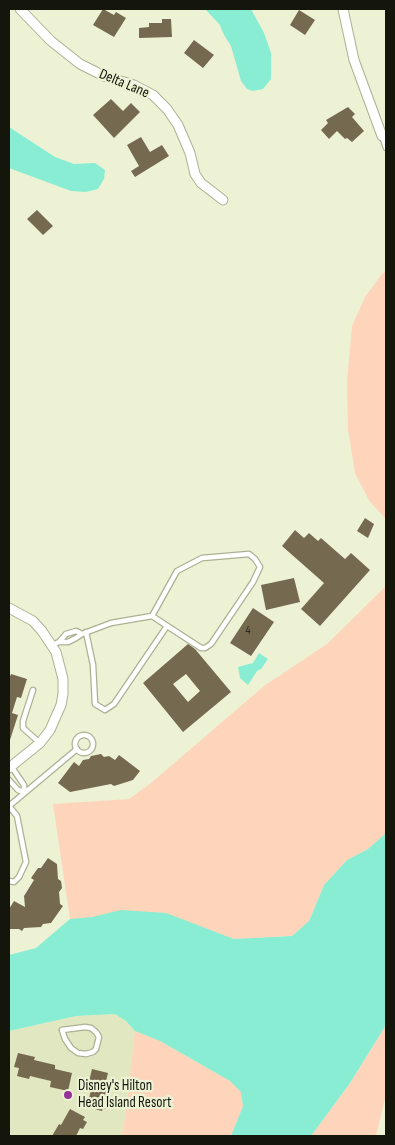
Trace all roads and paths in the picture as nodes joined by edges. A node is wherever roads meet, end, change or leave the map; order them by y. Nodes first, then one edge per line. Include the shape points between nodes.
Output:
1 (20, 9) edge
2 (343, 9) edge
3 (382, 136) joint
4 (386, 148) edge
5 (223, 200) dead end
6 (9, 608) edge
7 (152, 616) junction
8 (167, 626) junction
9 (84, 633) junction
10 (56, 644) junction
11 (33, 690) dead end
12 (40, 743) junction
13 (77, 749) dead end
14 (10, 767) edge
15 (9, 780) edge
16 (24, 792) junction
17 (9, 806) edge
18 (9, 881) edge
19 (62, 1030) joint

1 - 5 street, Delta Lane via 80,64 153,95 178,125 195,174 201,183
2 - 3 street via 354,60
3 - 4 lane
6 - 10 street via 33,621
7 - 8 lane
7 - 8 lane via 177,571 187,565 202,558 249,554 255,559 260,567 258,574 211,644 201,648
7 - 9 lane via 111,623
8 - 9 lane via 114,704 105,710 95,704 93,665
9 - 10 lane via 68,642
9 - 10 lane via 66,634
10 - 12 street via 63,694 54,723
11 - 12 lane via 23,728
12 - 14 street
13 - 16 lane
14 - 16 lane via 24,785
15 - 16 lane
16 - 17 lane
17 - 18 lane via 17,816 26,862 19,877 14,882
19 - 19 lane via 91,1028 99,1037 99,1043 93,1052 78,1053 71,1048

